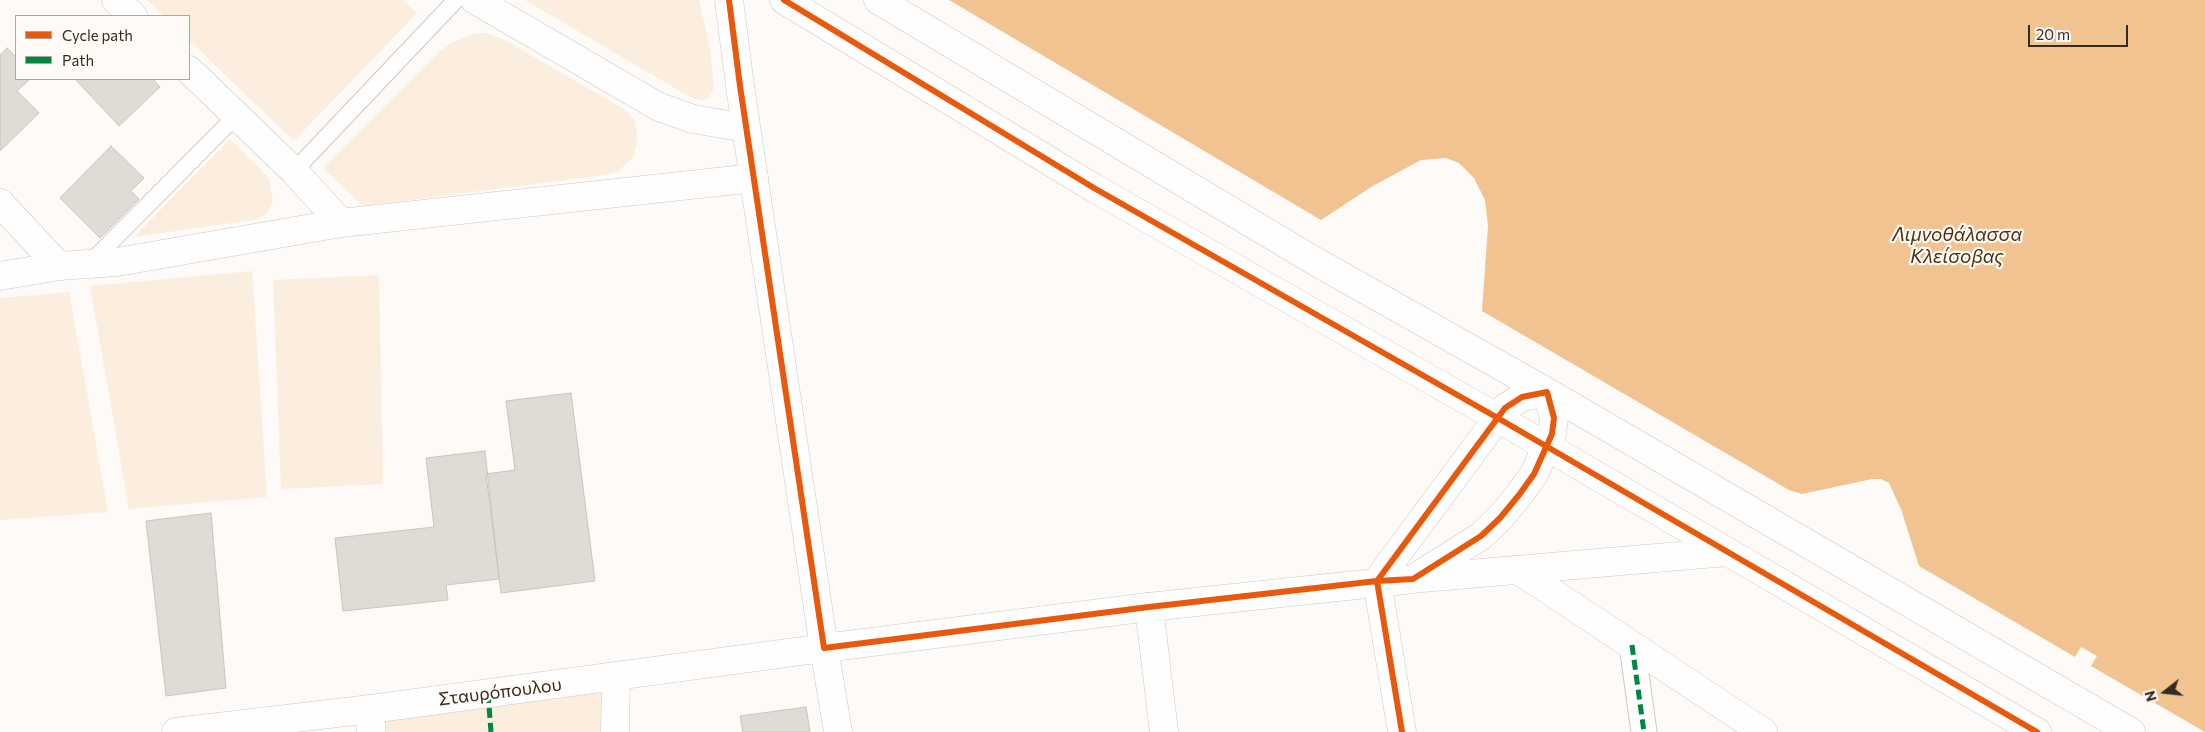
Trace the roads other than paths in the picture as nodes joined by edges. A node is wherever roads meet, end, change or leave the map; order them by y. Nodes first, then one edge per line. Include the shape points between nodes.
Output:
1 (116, 0) edge
2 (456, 0) edge
3 (475, 0) edge
4 (729, 0) edge
5 (784, 0) edge
6 (878, 0) edge
7 (132, 15) edge
8 (190, 71) edge
9 (236, 116) junction
10 (746, 128) junction
11 (294, 171) junction
12 (754, 178) junction
13 (0, 204) edge
14 (341, 223) junction
15 (91, 262) junction
16 (60, 266) junction
17 (0, 276) edge
18 (1547, 392) junction
19 (1496, 417) junction
20 (1548, 447) junction
21 (1728, 552) junction
22 (1518, 570) junction
23 (1414, 578) junction
24 (1378, 581) junction
25 (1149, 607) junction
26 (1632, 646) junction
27 (824, 648) junction
28 (616, 677) junction
29 (371, 720) edge
30 (176, 732) edge
31 (615, 732) edge
32 (838, 732) edge
33 (1164, 732) edge
34 (1402, 732) edge
35 (1644, 732) edge
36 (1763, 732) edge
37 (2037, 732) edge
38 (2131, 732) edge

1 - 7 street
2 - 11 lane
3 - 10 street via 659,107 693,119
4 - 10 street
5 - 19 street via 1094,188
6 - 18 street via 1313,260
8 - 9 street
9 - 11 street
9 - 15 lane
10 - 12 street
11 - 14 street
12 - 14 street
12 - 27 street
13 - 16 street
14 - 15 street via 117,262
15 - 16 street
16 - 17 street
18 - 19 street via 1515,401
18 - 20 street via 1554,418
18 - 38 street
19 - 20 street
19 - 24 street
20 - 21 street
20 - 23 street via 1534,474 1500,518 1457,553
21 - 22 street, Σταυρόπουλου
21 - 37 street
22 - 23 street, Σταυρόπουλου
22 - 26 street
23 - 24 street, Σταυρόπουλου
24 - 25 street, Σταυρόπουλου
24 - 34 street
25 - 27 street, Σταυρόπουλου
25 - 33 street
26 - 35 street
26 - 36 street
27 - 28 street, Σταυρόπουλου
27 - 32 street
28 - 29 street, Σταυρόπουλου
28 - 31 street
29 - 30 street, Σταυρόπουλου

